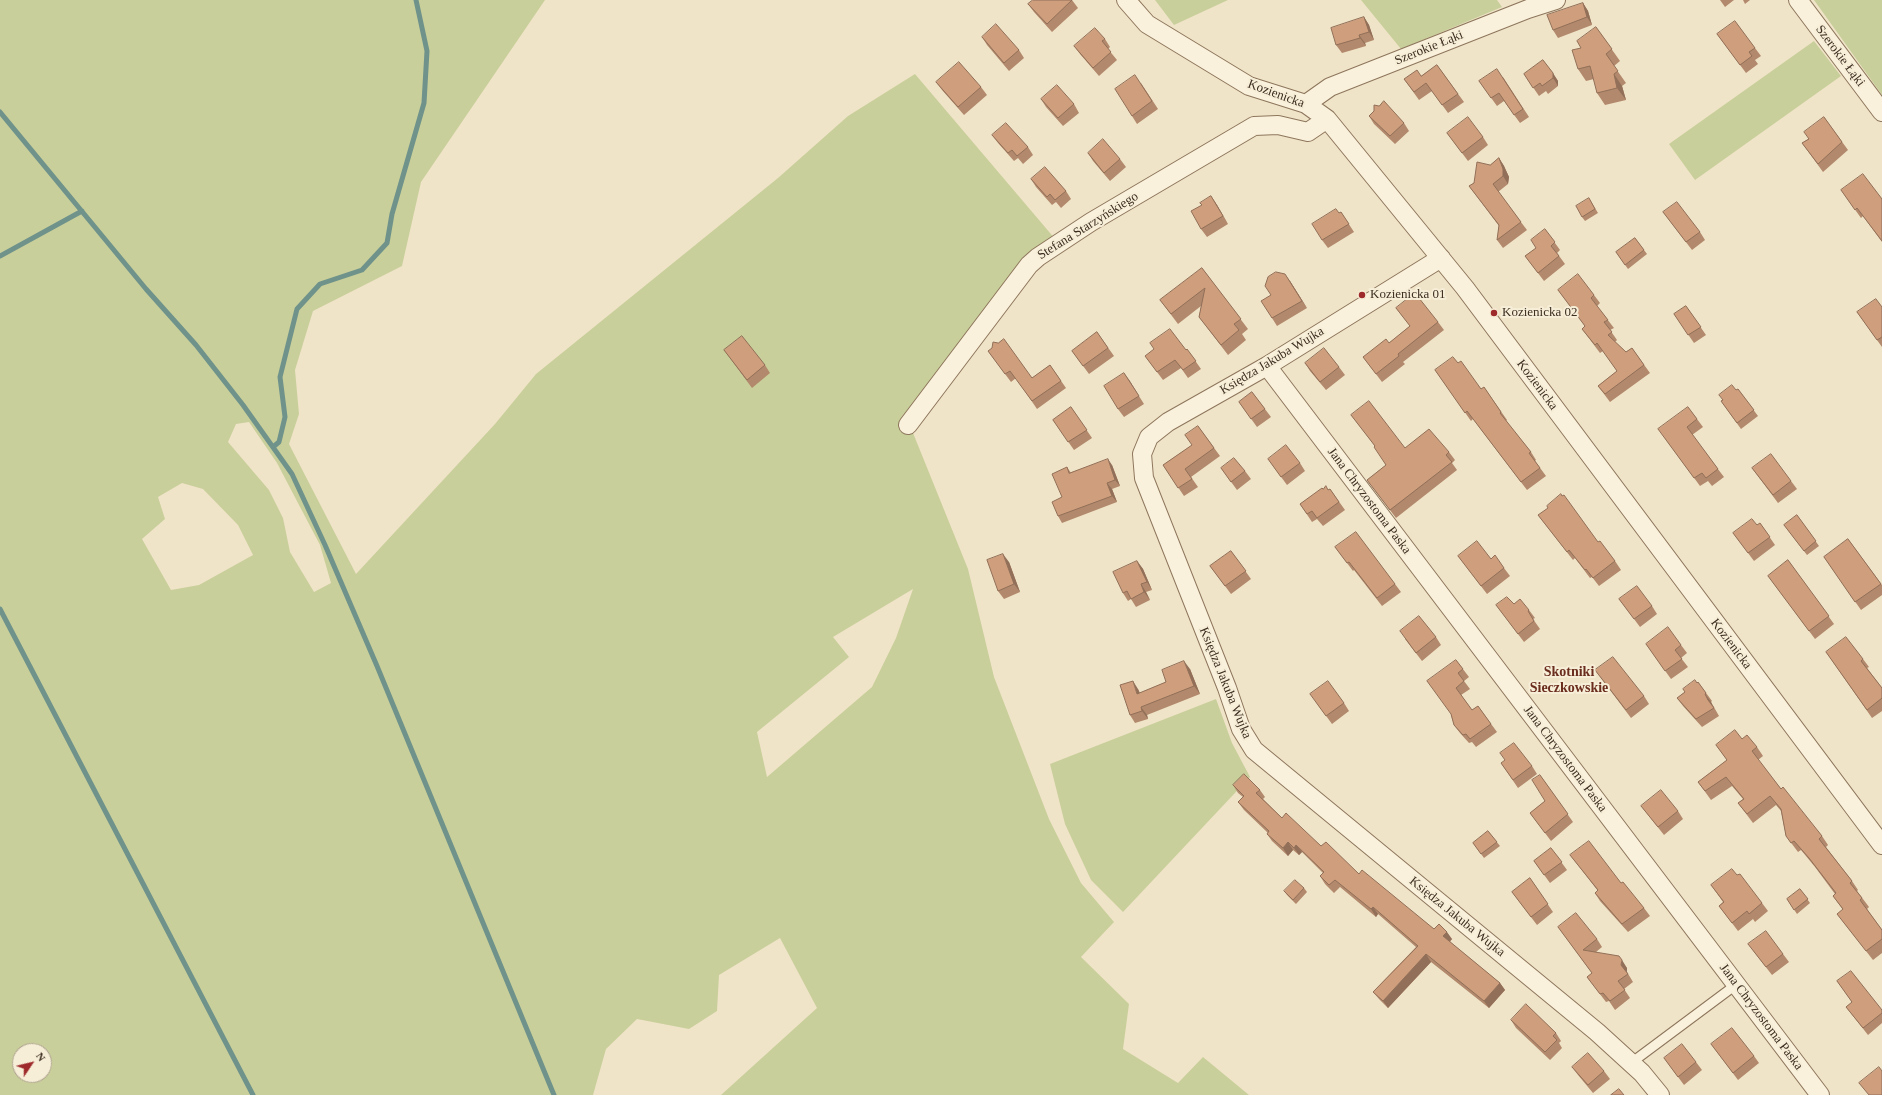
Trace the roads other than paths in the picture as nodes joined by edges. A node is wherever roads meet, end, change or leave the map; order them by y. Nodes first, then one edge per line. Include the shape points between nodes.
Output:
1 (1126, 0) edge
2 (1556, 0) edge
3 (1798, 0) edge
4 (1306, 104) junction
5 (1882, 112) edge
6 (1327, 119) junction
7 (1441, 258) junction
8 (1267, 366) junction
9 (908, 424) dead end
10 (1882, 845) edge
11 (1737, 984) junction
12 (1631, 1063) junction
13 (1660, 1095) edge
14 (1820, 1095) edge

1 - 4 street, Kozienicka via 1147,24 1249,86
2 - 4 street, Szerokie Łąki via 1330,87
3 - 5 street, Szerokie Łąki
4 - 6 street, Kozienicka
6 - 7 street, Kozienicka
6 - 9 street, Stefana Starzyńskiego via 1308,132 1278,125 1254,126 1091,222 1038,257 1029,265
7 - 8 street, Księdza Jakuba Wujka
7 - 10 street, Kozienicka
8 - 11 street, Jana Chryzostoma Paska
8 - 12 street, Księdza Jakuba Wujka via 1168,422 1149,437 1142,454 1144,478 1241,729 1254,750 1597,1032
11 - 12 lane
11 - 14 street, Jana Chryzostoma Paska
12 - 13 street, Księdza Jakuba Wujka

